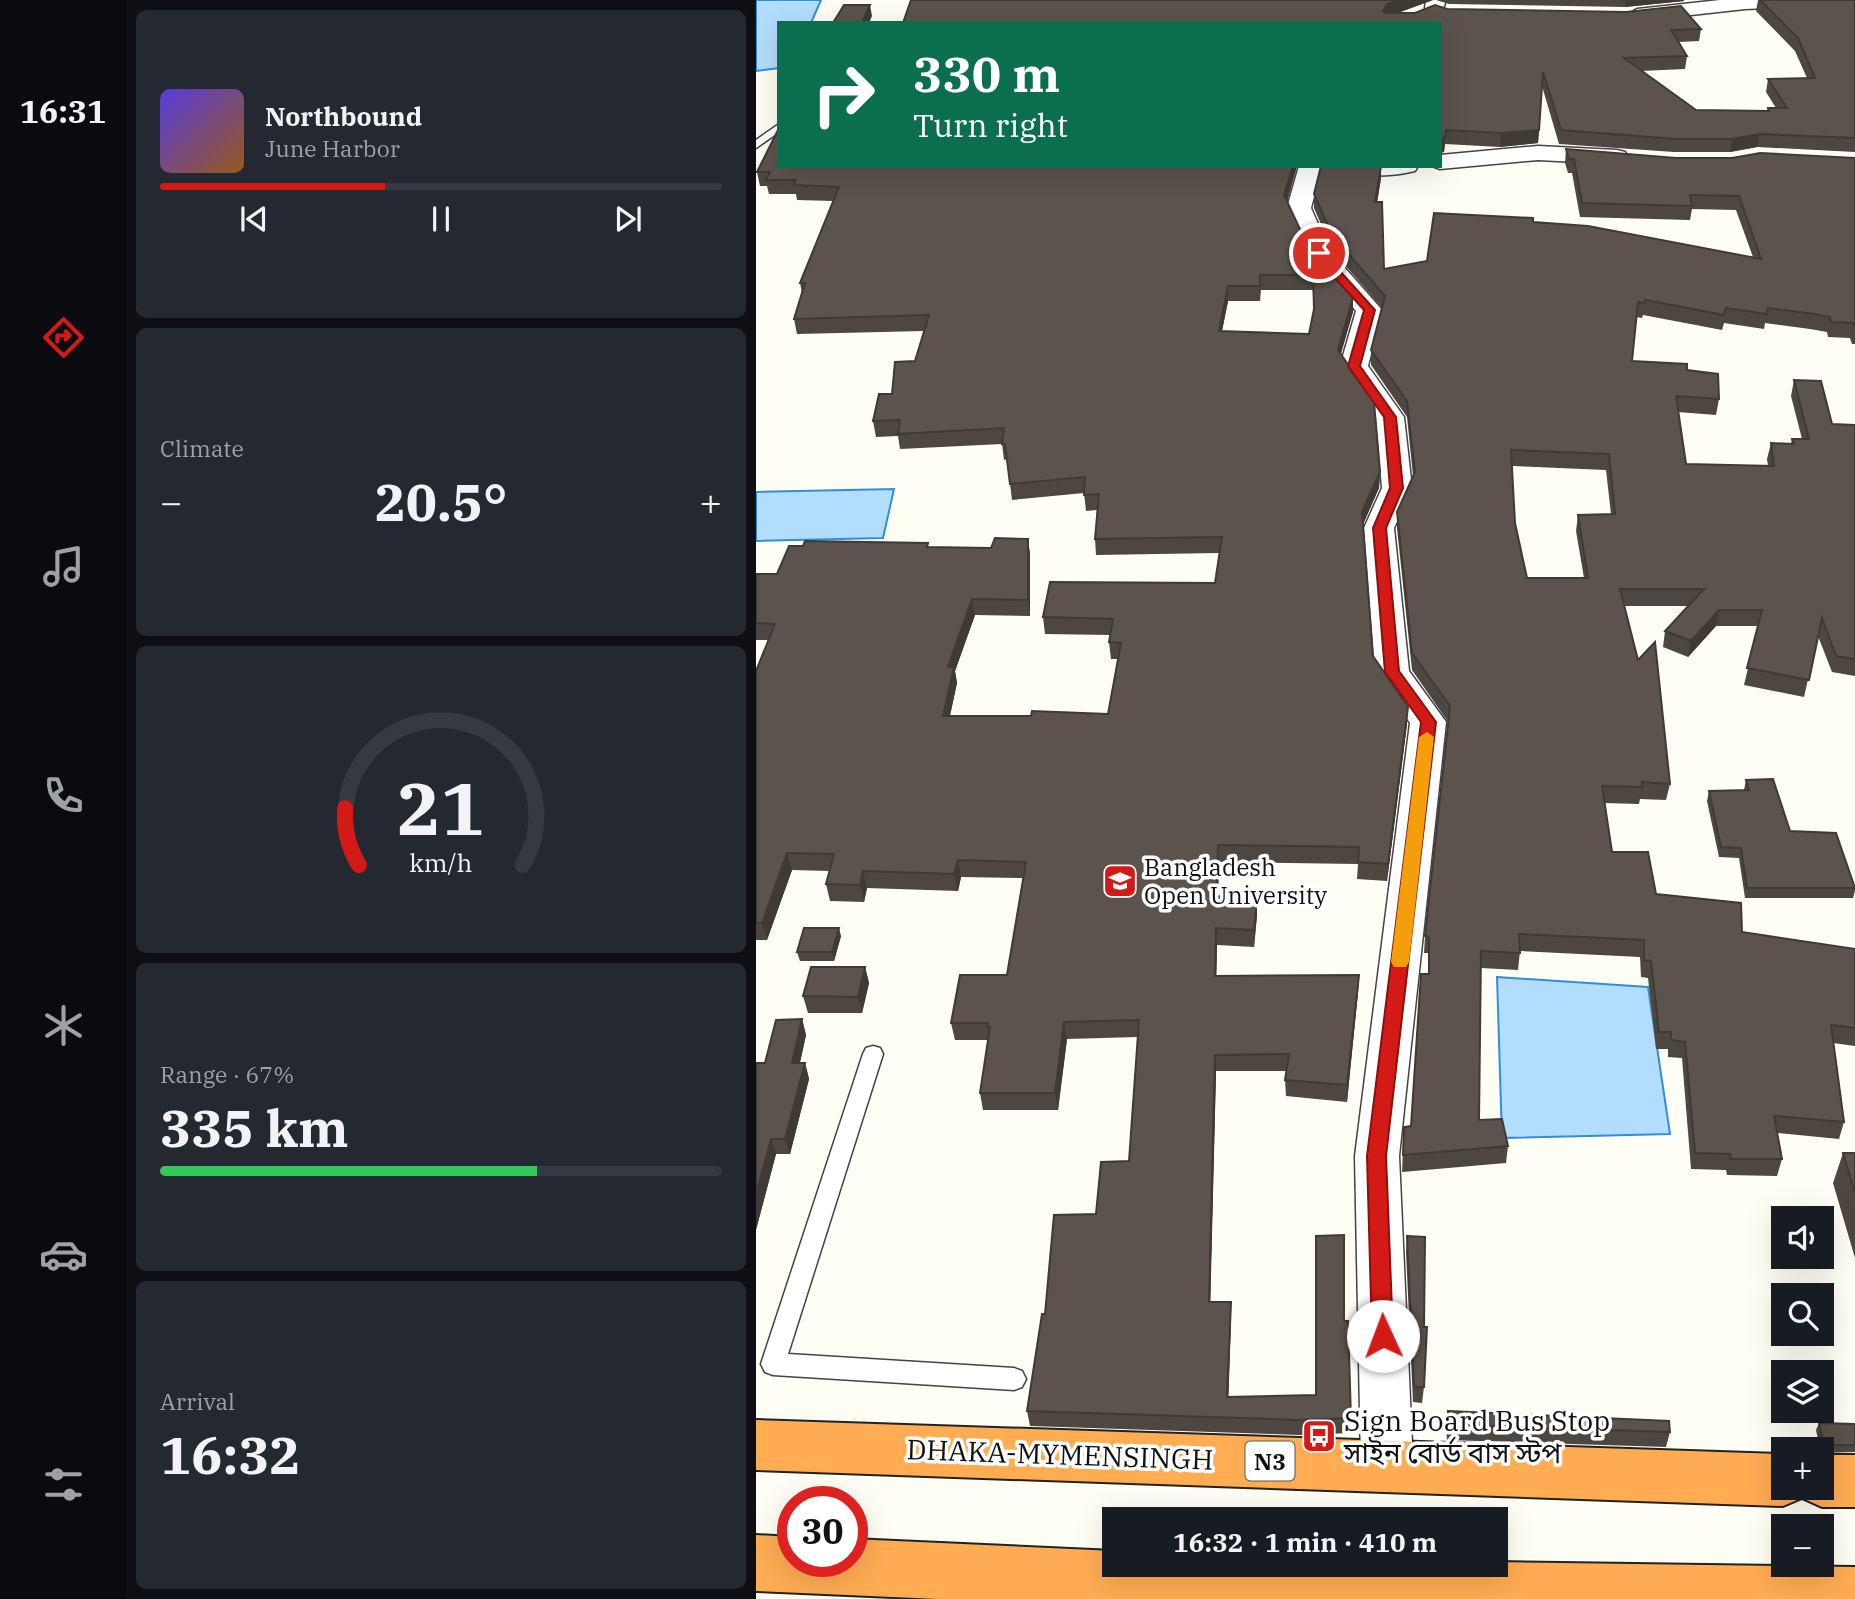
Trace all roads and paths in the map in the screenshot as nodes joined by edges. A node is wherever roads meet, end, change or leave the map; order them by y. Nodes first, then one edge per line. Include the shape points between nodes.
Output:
1 (1821, 0) edge
2 (1436, 4) edge
3 (1460, 14) edge
4 (1415, 15) edge
5 (1611, 16) edge
6 (777, 129) edge
7 (756, 145) edge
8 (1638, 159) edge
9 (1442, 162) edge
10 (1310, 168) edge
11 (1369, 168) edge
12 (1390, 168) edge
13 (873, 1054) dead end
14 (764, 1363) edge
15 (1014, 1379) dead end
16 (756, 1445) edge
17 (1387, 1465) junction
18 (1771, 1480) edge
19 (1834, 1481) edge
20 (1855, 1481) edge
21 (756, 1563) edge
22 (1321, 1593) edge
23 (1855, 1595) edge

1 - 5 street
2 - 3 street via 1446,13
2 - 4 street
6 - 7 lane
8 - 9 street via 1538,153
10 - 17 street via 1300,208 1319,253 1369,310 1354,366 1390,417 1396,488 1380,528 1392,672 1428,722 1377,1156
11 - 12 street
13 - 14 lane
14 - 15 lane
16 - 17 highway, DHAKA-MYMENSINGH / N3
17 - 18 highway, DHAKA-MYMENSINGH / N3
19 - 20 highway
21 - 22 highway
22 - 23 highway

